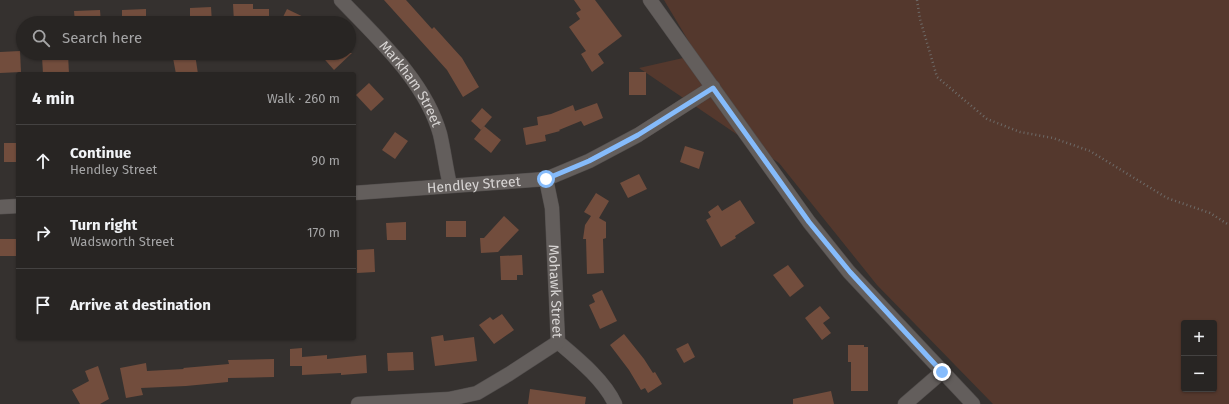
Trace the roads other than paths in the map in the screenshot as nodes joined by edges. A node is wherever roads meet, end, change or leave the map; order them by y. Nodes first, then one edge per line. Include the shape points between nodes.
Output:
1 (341, 0) edge
2 (650, 0) edge
3 (713, 88) junction
4 (546, 179) junction
5 (450, 186) junction
6 (356, 192) edge
7 (16, 206) edge
8 (0, 207) edge
9 (558, 342) junction
10 (942, 372) junction
11 (358, 404) edge
12 (615, 404) edge
13 (905, 404) edge
14 (973, 404) edge

1 - 5 street, Markham Street via 399,61 425,100 440,134
2 - 3 street
3 - 4 street, Hendley Street via 638,135 589,161
3 - 10 street via 840,261
4 - 5 street, Hendley Street
4 - 9 street, Mohawk Street via 552,208
5 - 6 street, Hendley Street
7 - 8 street
9 - 11 street via 477,393 450,399
9 - 12 street, Mohawk Street via 583,363 611,395
10 - 13 street
10 - 14 street

